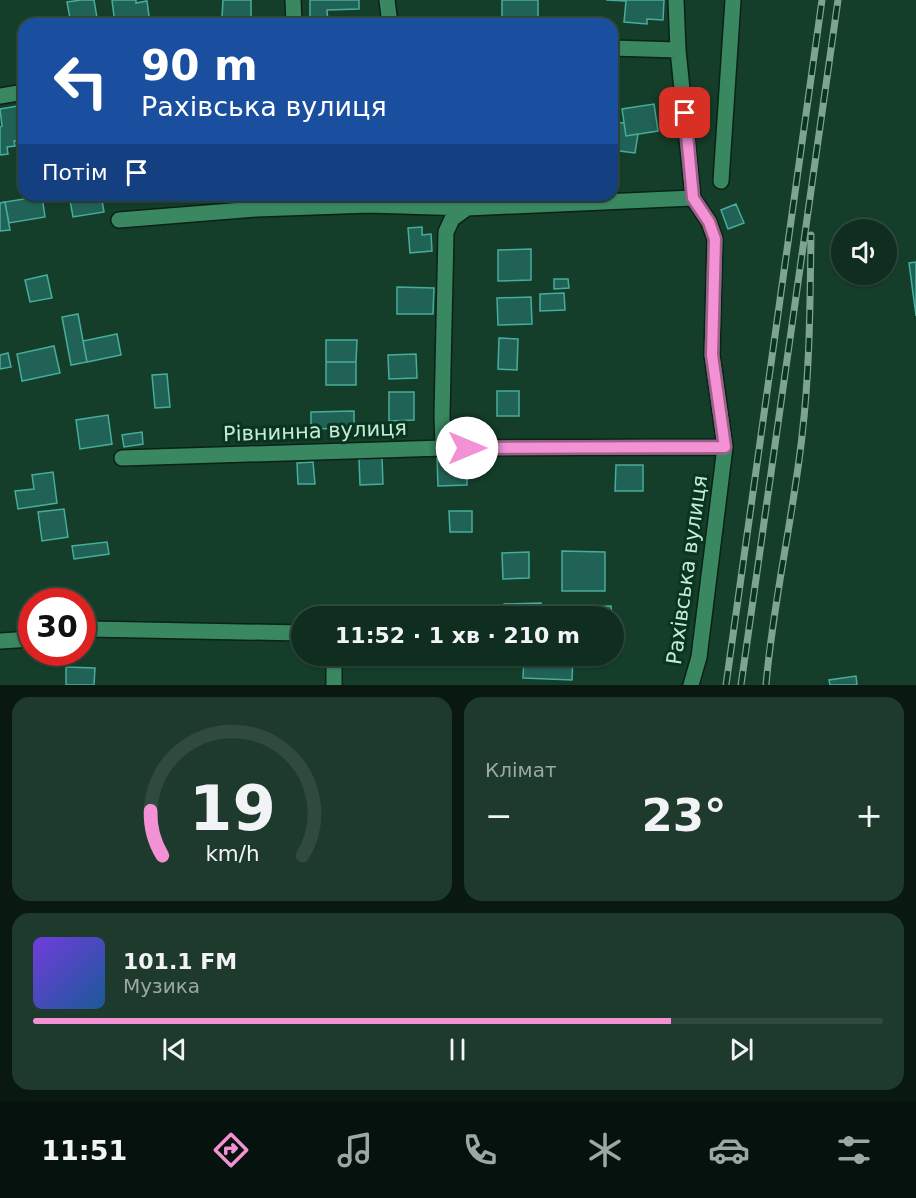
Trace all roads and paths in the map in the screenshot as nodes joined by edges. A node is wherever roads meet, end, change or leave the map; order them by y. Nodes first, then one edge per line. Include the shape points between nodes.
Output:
1 (293, 0) edge
2 (387, 0) edge
3 (676, 0) edge
4 (733, 0) edge
5 (294, 18) edge
6 (389, 18) edge
7 (618, 48) edge
8 (678, 50) junction
9 (18, 93) edge
10 (0, 96) edge
11 (721, 181) dead end
12 (693, 198) junction
13 (467, 208) junction
14 (119, 220) dead end
15 (725, 447) junction
16 (443, 448) junction
17 (122, 458) dead end
18 (96, 629) edge
19 (291, 633) edge
20 (18, 640) edge
21 (0, 641) edge
22 (334, 666) edge
23 (334, 685) edge
24 (692, 685) edge

1 - 5 street
2 - 6 street
3 - 8 street, Рахівська вулиця
4 - 11 street
7 - 8 street
8 - 12 street, Рахівська вулиця
9 - 10 street
12 - 13 street
12 - 15 street, Рахівська вулиця via 715,239 712,355
13 - 14 street via 267,208
13 - 16 street via 452,219 445,241
15 - 16 street, Рівнинна вулиця
15 - 24 street, Рахівська вулиця via 699,657
16 - 17 street, Рівнинна вулиця
18 - 19 street
20 - 21 street
22 - 23 street

